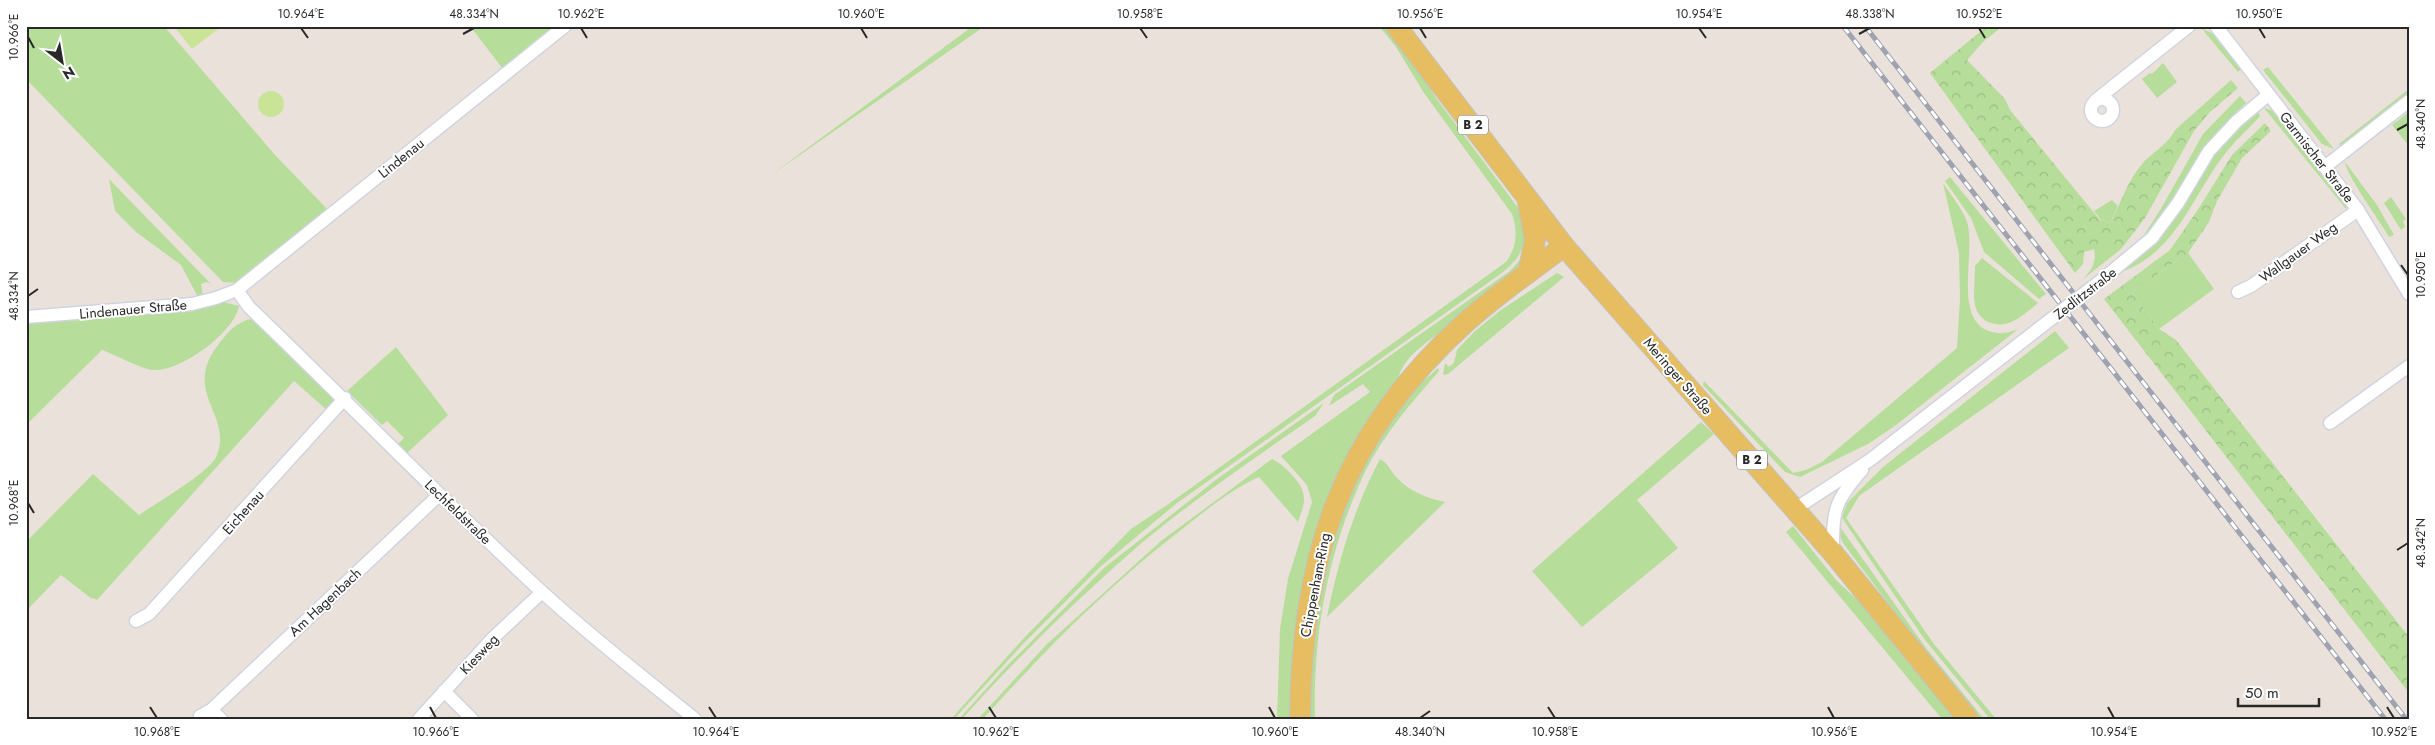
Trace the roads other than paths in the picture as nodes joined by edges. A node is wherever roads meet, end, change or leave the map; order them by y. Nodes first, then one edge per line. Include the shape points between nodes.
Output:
1 (564, 26) edge
2 (1396, 26) edge
3 (2189, 26) edge
4 (2216, 26) edge
5 (2268, 95) junction
6 (2096, 100) dead end
7 (2409, 101) edge
8 (2326, 166) junction
9 (1527, 198) junction
10 (2358, 210) junction
11 (1564, 246) junction
12 (1528, 273) junction
13 (237, 290) junction
14 (2238, 292) dead end
15 (2409, 294) edge
16 (26, 317) edge
17 (2409, 366) edge
18 (345, 398) junction
19 (2330, 424) dead end
20 (1870, 460) junction
21 (439, 495) junction
22 (1795, 509) junction
23 (1833, 554) junction
24 (542, 592) junction
25 (136, 621) dead end
26 (444, 692) junction
27 (220, 719) edge
28 (419, 719) edge
29 (472, 719) edge
30 (695, 719) edge
31 (1300, 719) edge
32 (1968, 719) edge

1 - 13 street, Lindenau
2 - 9 main road, Meringer Straße / B 2
3 - 6 street
4 - 5 street, Garmischer Straße
5 - 8 street, Garmischer Straße
5 - 20 street, Zedlitzstraße, bridge via 2237,120 2209,151 2178,203 2152,238
7 - 8 street
8 - 10 street, Garmischer Straße
9 - 11 main road, Meringer Straße / B 2
9 - 12 main road via 1535,240
10 - 14 street, Wallgauer Weg
10 - 15 street, Garmischer Straße
11 - 12 main road, Chippenham-Ring
11 - 22 main road, Meringer Straße / B 2
12 - 31 main road, Chippenham-Ring via 1466,322 1403,388 1371,432 1344,483 1326,526 1305,621
13 - 16 street, Lindenauer Straße via 192,304
13 - 18 street, Lechfeldstraße via 249,307
17 - 19 street
18 - 21 street, Lechfeldstraße
18 - 25 street, Eichenau via 156,607
20 - 22 street, Zedlitzstraße
20 - 23 street, Zedlitzstraße via 1845,490 1835,509
21 - 24 street, Lechfeldstraße
21 - 27 street, Am Hagenbach via 205,713
22 - 23 main road, Meringer Straße / B 2
23 - 32 main road, Meringer Straße / B 2
24 - 26 street, Kiesweg via 492,639
24 - 30 street, Lechfeldstraße
26 - 28 street, Kiesweg
26 - 29 street

